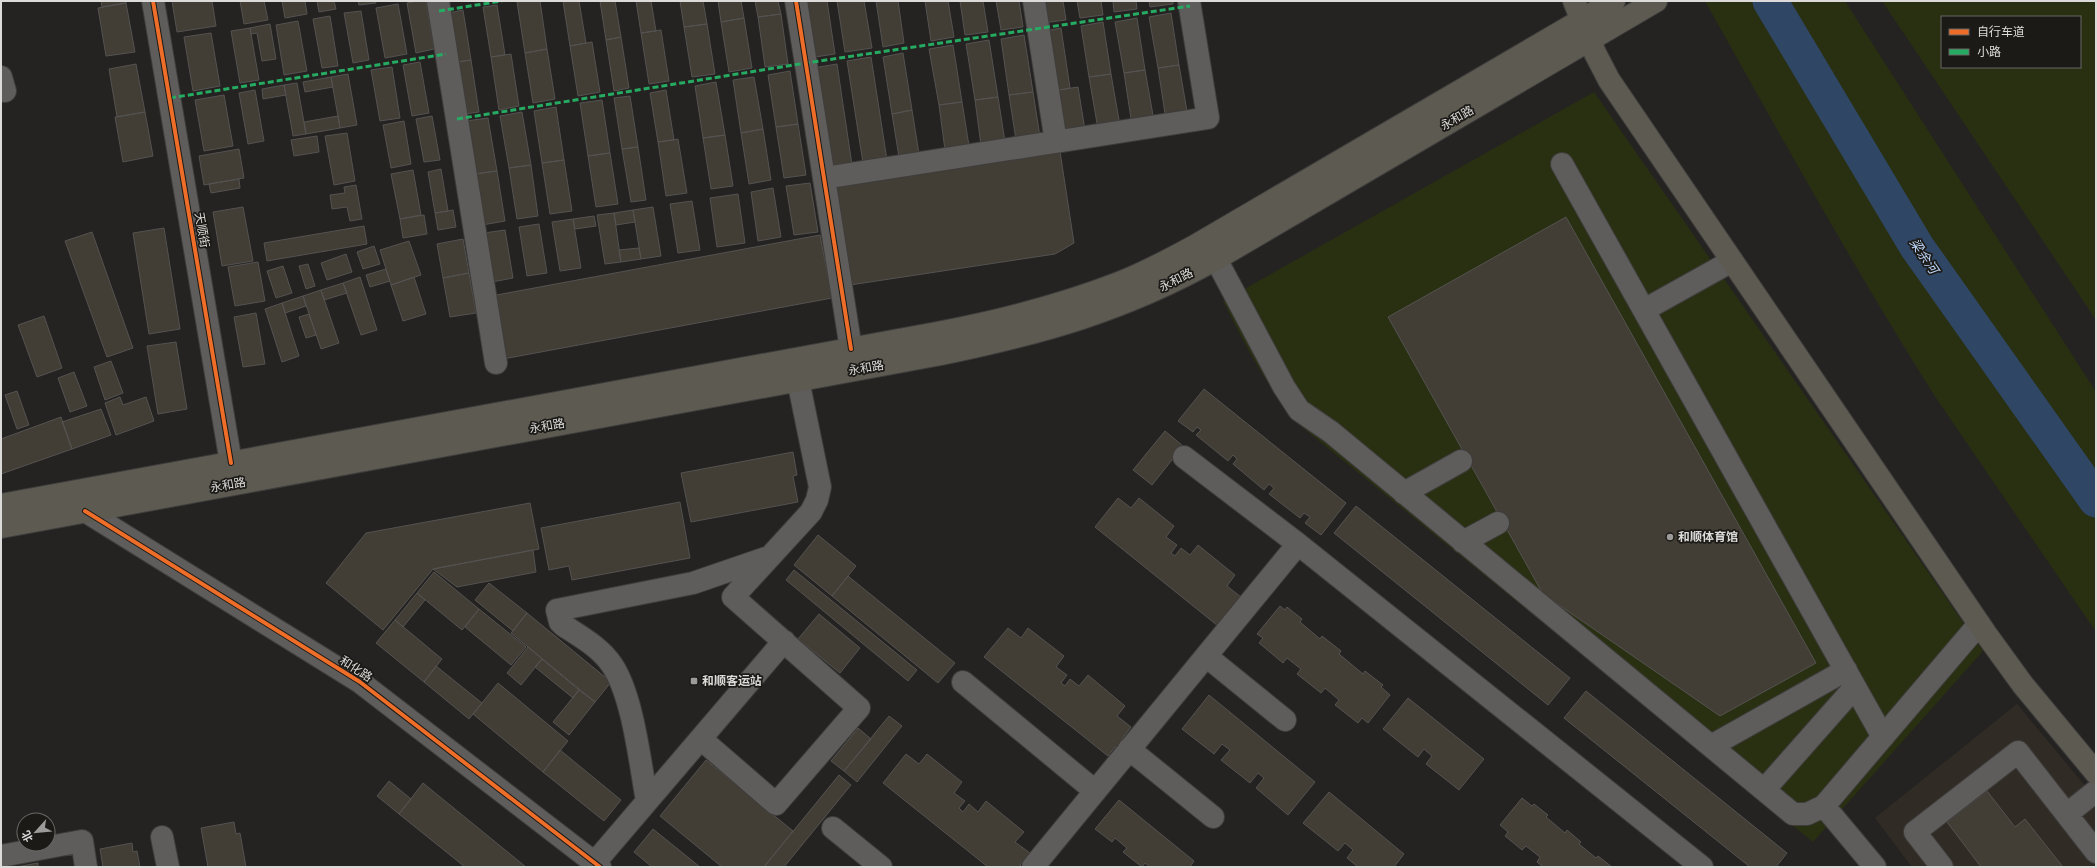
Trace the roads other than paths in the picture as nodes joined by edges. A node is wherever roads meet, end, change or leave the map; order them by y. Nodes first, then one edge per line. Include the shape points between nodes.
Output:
1 (153, 1) edge
2 (438, 1) edge
3 (796, 1) edge
4 (1034, 1) edge
5 (1189, 1) edge
6 (1656, 1) edge
7 (1578, 10) edge
8 (1620, 10) edge
9 (1590, 40) junction
10 (1056, 142) junction
11 (1562, 164) dead end
12 (824, 178) junction
13 (1216, 259) junction
14 (1732, 261) junction
15 (1644, 310) junction
16 (851, 349) junction
17 (496, 363) dead end
18 (798, 380) junction
19 (1184, 457) dead end
20 (1461, 461) dead end
21 (231, 463) junction
22 (1404, 493) junction
23 (1, 505) edge
24 (85, 511) junction
25 (1498, 522) dead end
26 (1, 527) edge
27 (1463, 542) junction
28 (1298, 544) junction
29 (771, 556) junction
30 (1980, 624) junction
31 (784, 641) junction
32 (1206, 656) junction
33 (1850, 679) junction
34 (963, 682) dead end
35 (1286, 720) dead end
36 (1883, 737) junction
37 (701, 739) junction
38 (1711, 746) junction
39 (1129, 749) junction
40 (2096, 773) edge
41 (1764, 790) junction
42 (1095, 791) junction
43 (2096, 791) edge
44 (647, 801) junction
45 (1824, 806) junction
46 (2067, 814) junction
47 (1213, 817) dead end
48 (833, 828) dead end
49 (162, 837) dead end
50 (2094, 845) edge
51 (1, 856) edge
52 (595, 865) edge
53 (86, 867) edge
54 (168, 867) edge
55 (882, 867) edge
56 (1033, 867) edge
57 (1702, 867) edge
58 (1875, 867) edge
59 (1942, 867) edge

1 - 21 street, 天顺街
2 - 17 street
3 - 12 street
4 - 10 street
5 - 10 street via 1208,118
6 - 8 main road, 永和路
7 - 8 main road, 永和路
7 - 9 main road
7 - 16 main road, 永和路 via 1255,212 1150,270 1082,297 1025,314
8 - 9 main road, 永和路
9 - 13 main road, 永和路
9 - 14 main road via 1609,80
10 - 12 street
11 - 15 street
12 - 16 street
13 - 18 main road, 永和路 via 1128,302 1038,333
13 - 22 street via 1284,387 1300,410 1331,432
14 - 15 street
14 - 30 main road
15 - 33 street
16 - 21 main road, 永和路
18 - 24 main road, 永和路
18 - 29 street via 820,487 818,500 811,512
19 - 28 street
20 - 22 street
21 - 23 main road, 永和路
22 - 27 street
24 - 26 main road, 永和路
24 - 52 street, 和化路 via 360,682
25 - 27 street
27 - 38 street
28 - 32 street
28 - 57 street
29 - 31 street via 733,598
29 - 44 street via 693,583 557,610 563,625 594,645 612,665 625,692
30 - 36 street
30 - 40 main road via 2023,685
31 - 37 street
31 - 37 street via 859,708 776,804
32 - 35 street
32 - 39 street
33 - 36 street
33 - 38 street
33 - 41 street
34 - 42 street
36 - 45 street
37 - 44 street
38 - 41 street
39 - 42 street
39 - 47 street
41 - 45 street via 1793,814 1807,814
42 - 56 street
43 - 46 street
44 - 52 street
45 - 58 street
46 - 50 street
46 - 59 street via 2018,752 1915,832
48 - 55 street
49 - 54 street
51 - 53 street via 82,841

